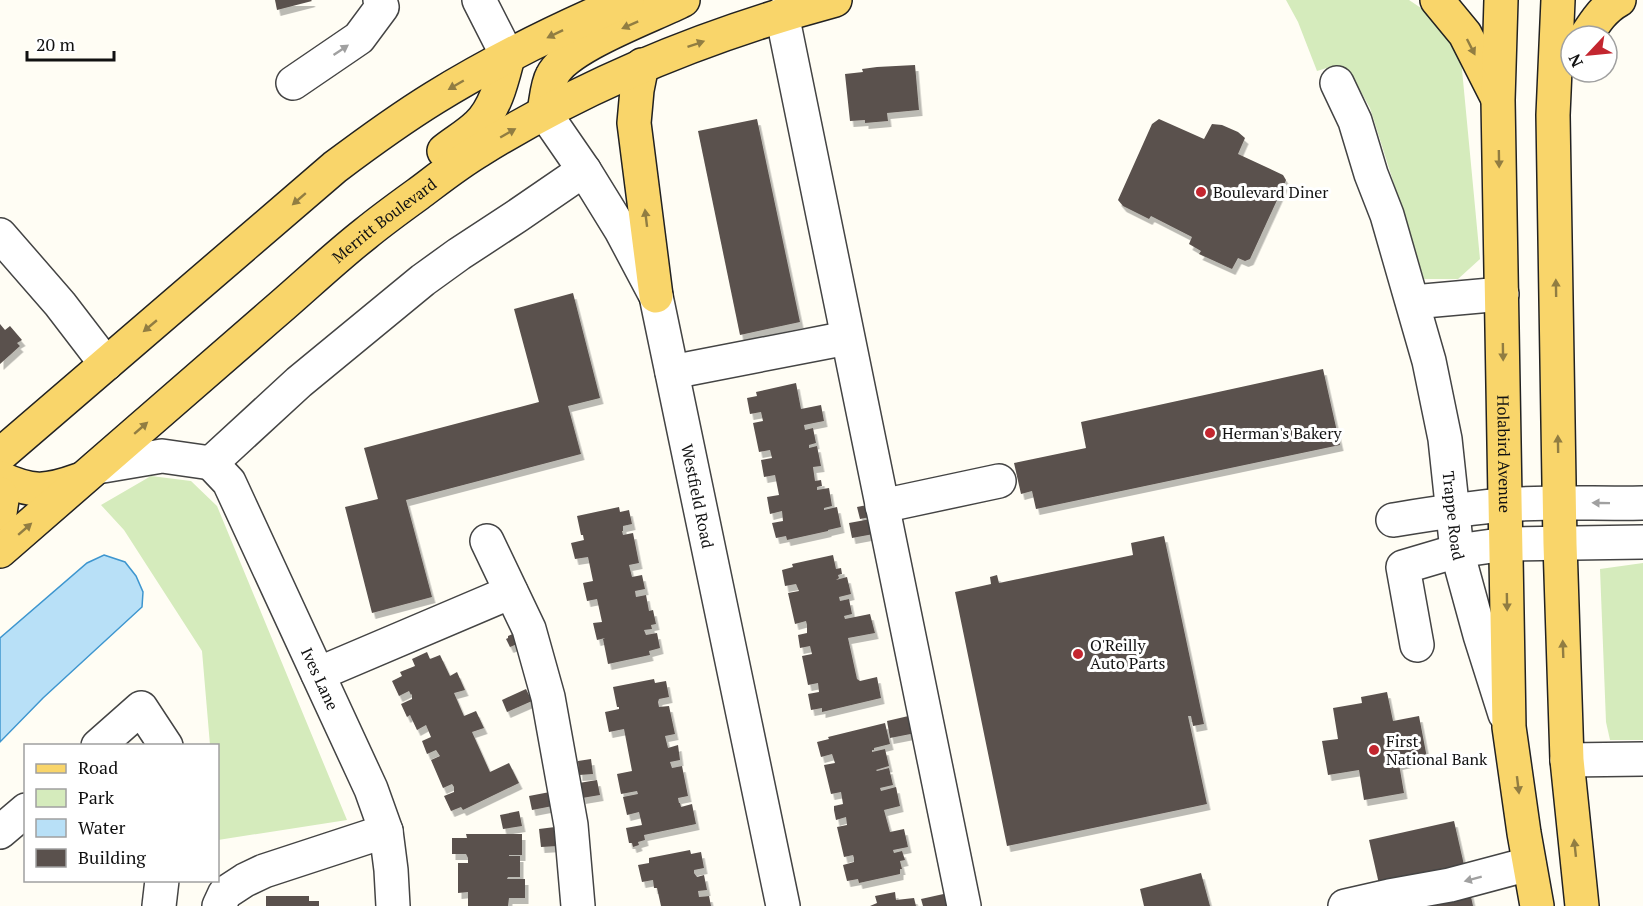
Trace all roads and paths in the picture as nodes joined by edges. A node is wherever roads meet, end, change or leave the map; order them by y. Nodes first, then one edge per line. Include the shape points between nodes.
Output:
1 (380, 0) edge
2 (479, 0) edge
3 (627, 0) edge
4 (683, 0) edge
5 (835, 0) edge
6 (1437, 0) edge
7 (1501, 0) edge
8 (1558, 0) edge
9 (1619, 0) edge
10 (782, 14) junction
11 (1594, 24) edge
12 (507, 57) junction
13 (642, 65) junction
14 (293, 82) dead end
15 (1337, 82) dead end
16 (1565, 84) edge
17 (1498, 100) junction
18 (544, 112) junction
19 (1553, 115) junction
20 (584, 170) junction
21 (0, 235) edge
22 (363, 235) junction
23 (1502, 294) junction
24 (656, 296) junction
25 (1413, 302) junction
26 (848, 339) junction
27 (106, 364) junction
28 (672, 372) junction
29 (0, 455) edge
30 (211, 464) junction
31 (91, 472) junction
32 (0, 478) edge
33 (999, 481) dead end
34 (0, 495) edge
35 (1559, 502) junction
36 (1643, 504) edge
37 (1505, 505) junction
38 (882, 506) junction
39 (1453, 510) junction
40 (0, 513) edge
41 (1393, 520) dead end
42 (487, 541) dead end
43 (1643, 542) edge
44 (1506, 544) junction
45 (1560, 544) junction
46 (0, 550) edge
47 (1457, 551) junction
48 (511, 592) junction
49 (1417, 645) dead end
50 (318, 674) junction
51 (1509, 728) junction
52 (100, 744) edge
53 (165, 744) edge
54 (1643, 759) edge
55 (1567, 760) junction
56 (24, 812) edge
57 (386, 831) junction
58 (0, 832) edge
59 (1529, 864) junction
60 (162, 882) edge
61 (1357, 903) edge
62 (159, 906) edge
63 (219, 906) edge
64 (393, 906) edge
65 (578, 906) edge
66 (783, 906) edge
67 (964, 906) edge
68 (1537, 906) edge
69 (1582, 906) edge

14 -> 1 street via 359,38 382,7
2 - 12 street
3 -> 12 main road
4 -> 18 main road via 593,42 566,59 552,76
5 - 10 main road, Merritt Boulevard
6 -> 17 main road via 1465,34
7 - 17 main road, Holabird Avenue
8 - 19 main road
9 - 11 main road
13 -> 10 main road, Merritt Boulevard
10 - 26 street
12 - 22 main road via 490,110 479,124 382,195
12 -> 27 main road via 432,100 335,167
13 - 18 main road, Merritt Boulevard
24 -> 13 main road via 634,123
15 - 25 street, Trappe Road via 1355,122
16 - 19 main road
17 -> 23 main road, Holabird Avenue
18 - 20 street, Westfield Road
22 -> 18 main road, Merritt Boulevard via 478,150
35 -> 19 main road
20 - 24 street, Westfield Road
20 - 30 street via 423,280 299,382
21 - 27 street
31 -> 22 main road, Merritt Boulevard
23 - 25 street
23 -> 37 main road, Holabird Avenue
24 - 28 street, Westfield Road
25 - 39 street, Trappe Road via 1443,428
26 - 28 street
26 - 38 street
27 - 29 main road
28 - 66 street, Westfield Road
30 - 31 street via 162,456
30 - 50 street, Ives Lane via 229,482
31 - 32 main road via 57,488 38,490
46 -> 31 main road, Merritt Boulevard
33 - 38 street
34 - 40 main road
36 -> 35 street
35 - 37 street
35 - 45 main road
37 - 39 street
37 - 44 main road, Holabird Avenue
38 - 67 street
39 - 41 street
39 - 47 street, Trappe Road
42 - 48 street
43 - 45 street
44 - 45 street
44 - 47 street
44 -> 51 main road, Holabird Avenue
55 -> 45 main road
47 - 49 street via 1403,567
47 - 51 street, Trappe Road
48 - 50 street
48 - 65 street via 530,629 548,697 571,825
50 - 57 street, Ives Lane
51 -> 59 main road, Holabird Avenue
52 - 53 street via 141,708
54 - 55 street
69 -> 55 main road
56 - 58 street
57 - 63 street via 264,871 225,893
57 - 64 street, Ives Lane
59 -> 61 street via 1450,885
59 - 68 main road, Holabird Avenue
60 - 62 street

